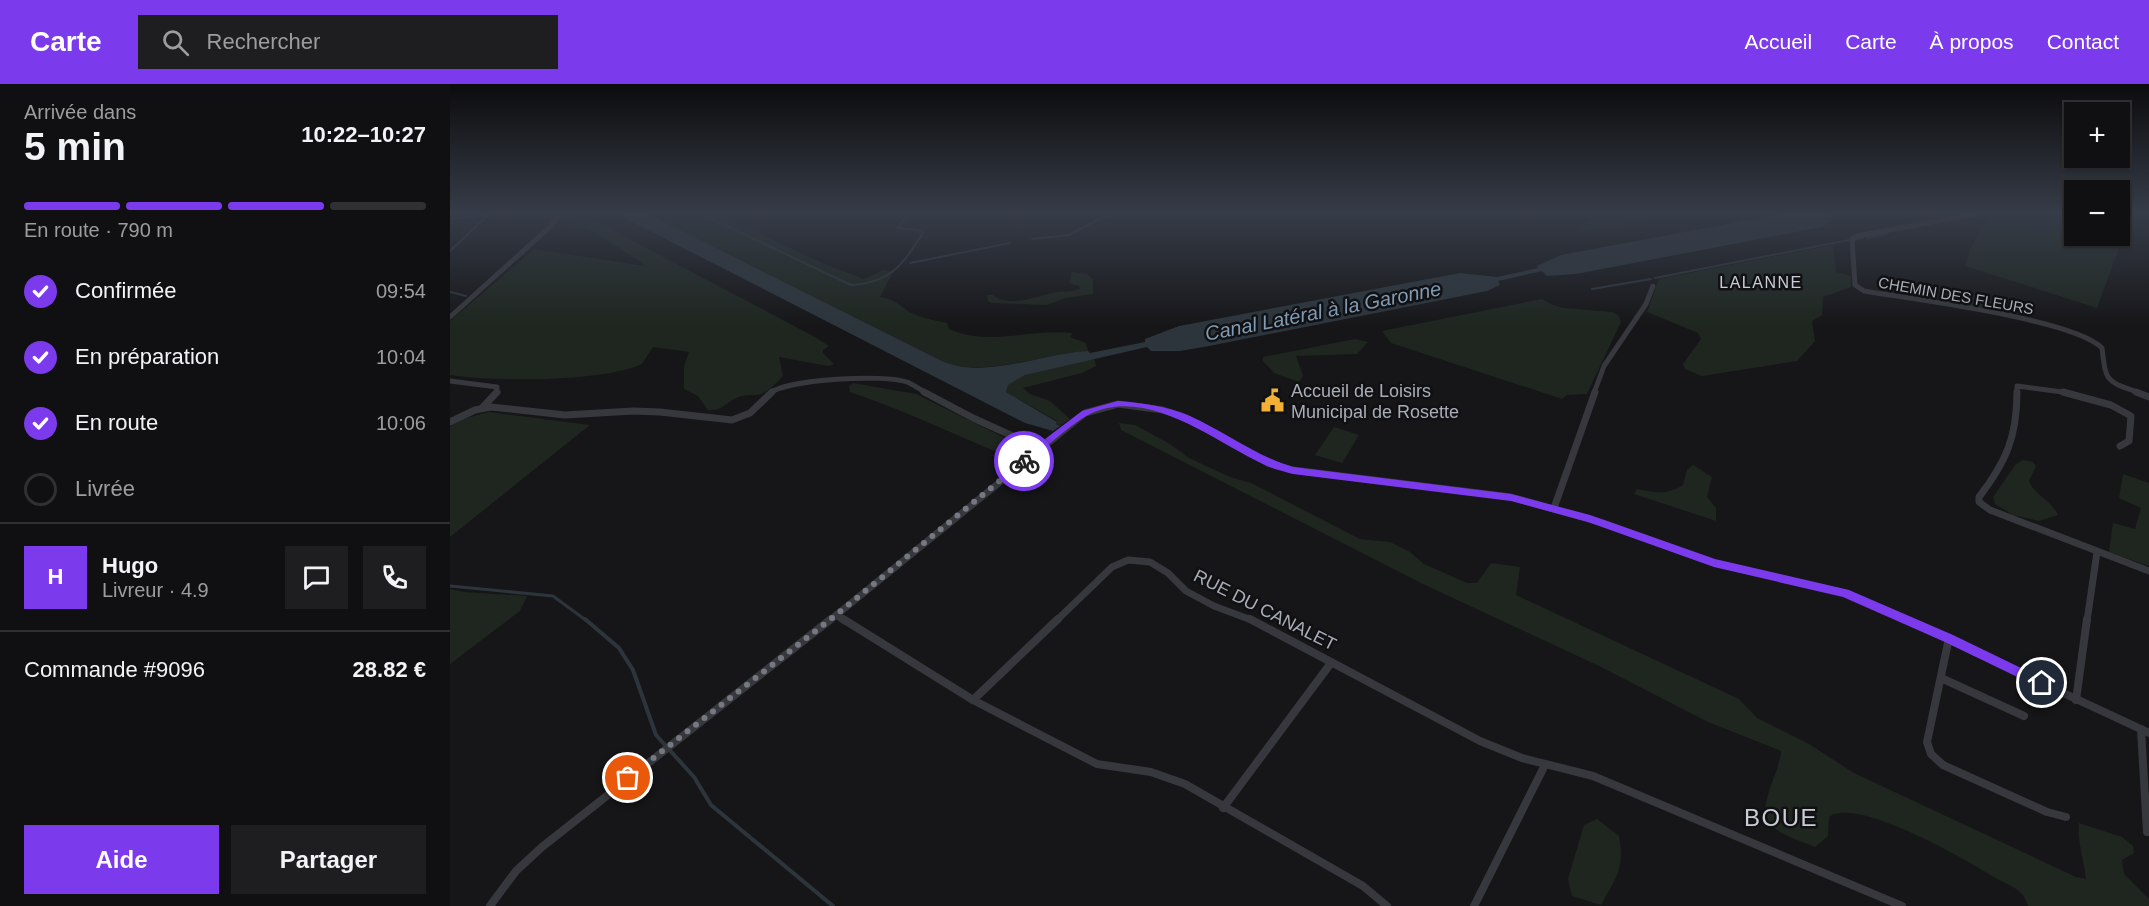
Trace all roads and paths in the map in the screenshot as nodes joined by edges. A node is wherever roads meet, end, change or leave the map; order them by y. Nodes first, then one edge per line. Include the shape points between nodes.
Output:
1 (524, 250) edge
2 (1853, 250) edge
3 (1653, 286) dead end
4 (450, 317) edge
5 (450, 381) edge
6 (2149, 397) edge
7 (482, 408) junction
8 (450, 422) edge
9 (2121, 446) dead end
10 (1039, 448) junction
11 (1554, 508) junction
12 (2097, 552) junction
13 (2149, 571) edge
14 (836, 615) junction
15 (1949, 638) junction
16 (1331, 663) junction
17 (1941, 678) junction
18 (973, 700) junction
19 (2076, 700) junction
20 (2024, 716) dead end
21 (2145, 731) edge
22 (1545, 765) junction
23 (1223, 808) junction
24 (2066, 817) dead end
25 (2147, 832) dead end
26 (490, 906) edge
27 (1387, 906) edge
28 (1474, 906) edge
29 (1902, 906) edge

1 - 4 street
2 - 6 street, CHEMIN DES FLEURS via 1855,285 1864,291 2023,319 2090,338 2102,348 2105,373 2111,382
3 - 11 street via 1646,304 1604,366
5 - 7 street via 497,387
7 - 8 street
7 - 10 street via 584,416 660,412 732,420 750,413 773,391 790,384 880,378 906,382
9 - 12 street via 2129,441 2131,416 2120,407 2018,386 2014,439 1999,470 1979,497 1990,510
10 - 11 street via 1085,413 1118,404 1148,407 1186,418 1268,463 1293,470 1482,492
10 - 14 street
11 - 15 street via 1714,563 1845,593
12 - 13 street
12 - 19 street
14 - 18 street
14 - 26 street via 542,847 516,871
15 - 17 street
15 - 19 street
16 - 18 street, RUE DU CANALET via 1261,623 1225,611 1186,591 1159,567 1142,560 1128,560 1112,567
16 - 22 street, RUE DU CANALET via 1480,741
16 - 23 street
17 - 20 street
17 - 24 street via 1927,742 1936,760 2047,812
18 - 23 street via 1097,764 1169,777
19 - 21 street
21 - 25 street
22 - 28 street
22 - 29 street, RUE DU CANALET via 1593,776
23 - 27 street via 1363,886

